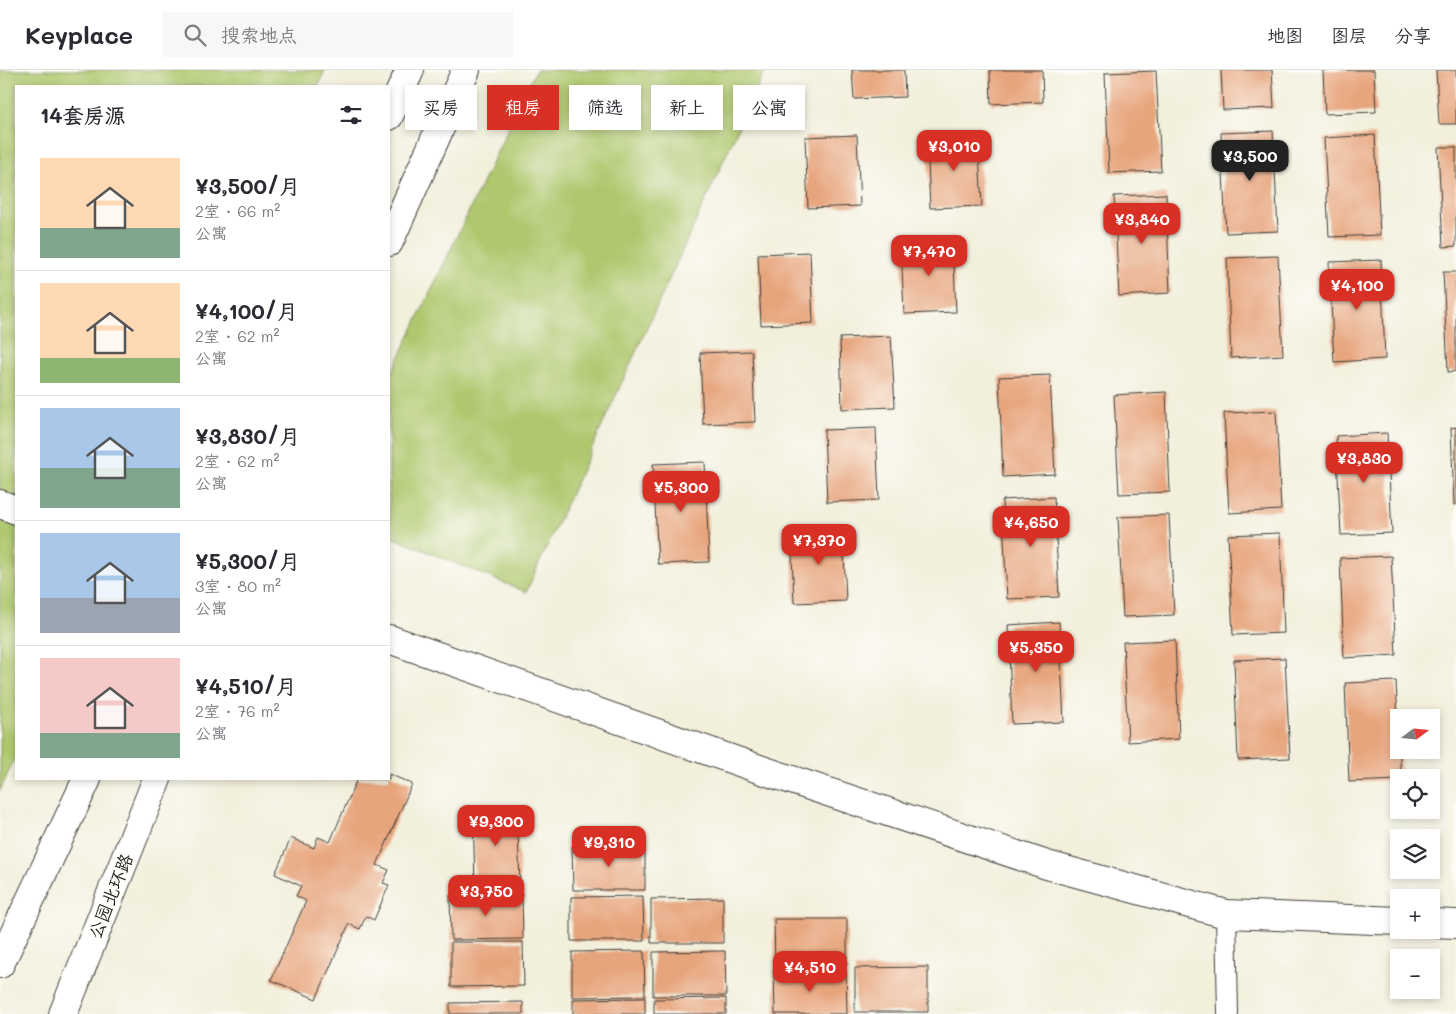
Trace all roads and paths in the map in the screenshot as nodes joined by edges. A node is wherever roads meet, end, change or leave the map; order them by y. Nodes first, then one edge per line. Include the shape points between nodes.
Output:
1 (410, 70) edge
2 (466, 70) edge
3 (390, 114) edge
4 (390, 240) edge
5 (0, 504) edge
6 (15, 510) edge
7 (390, 639) edge
8 (86, 780) edge
9 (157, 780) edge
10 (1226, 914) junction
11 (1390, 921) edge
12 (1440, 923) edge
13 (1456, 924) edge
14 (0, 964) edge
15 (63, 1014) edge
16 (1228, 1014) edge

1 - 3 street
2 - 4 street
5 - 6 street
7 - 10 street via 1048,865
8 - 14 street
9 - 15 street, 公园北环路
10 - 11 street
10 - 16 street
12 - 13 street

